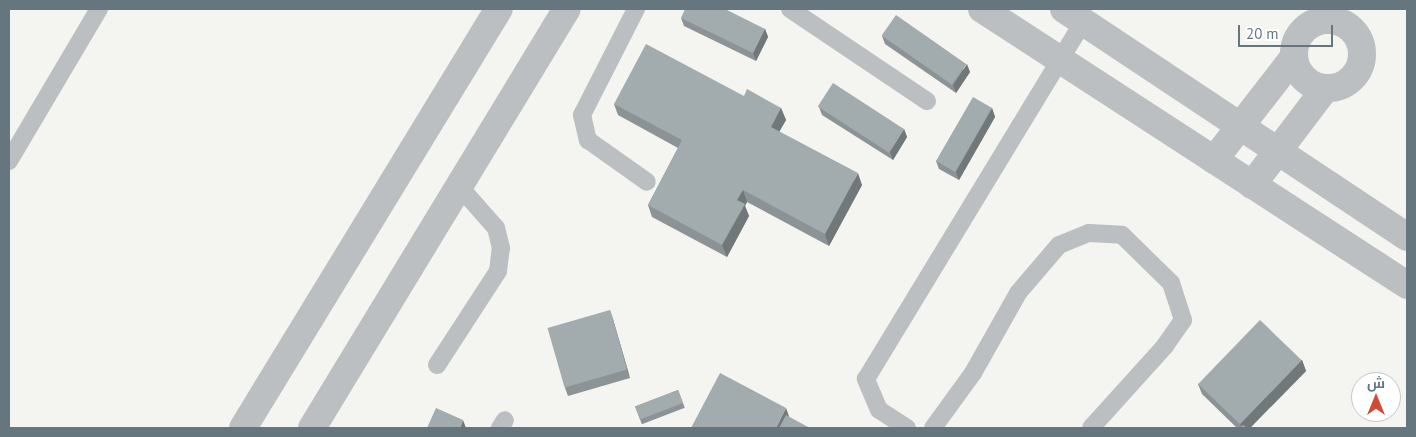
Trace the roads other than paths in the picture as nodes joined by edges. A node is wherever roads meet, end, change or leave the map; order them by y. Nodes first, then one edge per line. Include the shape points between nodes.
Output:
1 (98, 9) edge
2 (499, 9) edge
3 (567, 9) edge
4 (636, 9) edge
5 (982, 9) edge
6 (799, 11) edge
7 (1073, 15) edge
8 (1294, 57) junction
9 (1059, 60) junction
10 (1325, 89) junction
11 (927, 101) dead end
12 (1242, 128) junction
13 (1274, 150) junction
14 (9, 160) edge
15 (1214, 160) junction
16 (647, 182) dead end
17 (1252, 185) junction
18 (459, 186) junction
19 (1407, 237) edge
20 (1407, 286) edge
21 (437, 365) dead end
22 (243, 428) edge
23 (312, 428) edge
24 (907, 428) edge
25 (933, 428) edge
26 (1091, 428) edge

1 - 14 lane
2 - 22 street
3 - 18 street
4 - 16 lane via 582,115 588,140
5 - 9 street
6 - 11 lane
7 - 9 lane
7 - 12 street
8 - 10 street via 1304,79
8 - 10 street via 1300,35 1319,21 1331,20 1353,30 1362,52 1359,70 1347,82
8 - 12 street
9 - 15 street
9 - 24 lane via 866,379 879,410
10 - 13 street
12 - 13 street
12 - 15 street
13 - 17 street
13 - 19 street
15 - 17 street
17 - 20 street
18 - 21 lane via 496,228 499,264 485,293
18 - 23 street
25 - 26 lane via 972,373 1018,293 1059,245 1089,232 1122,235 1171,283 1183,320 1165,346

